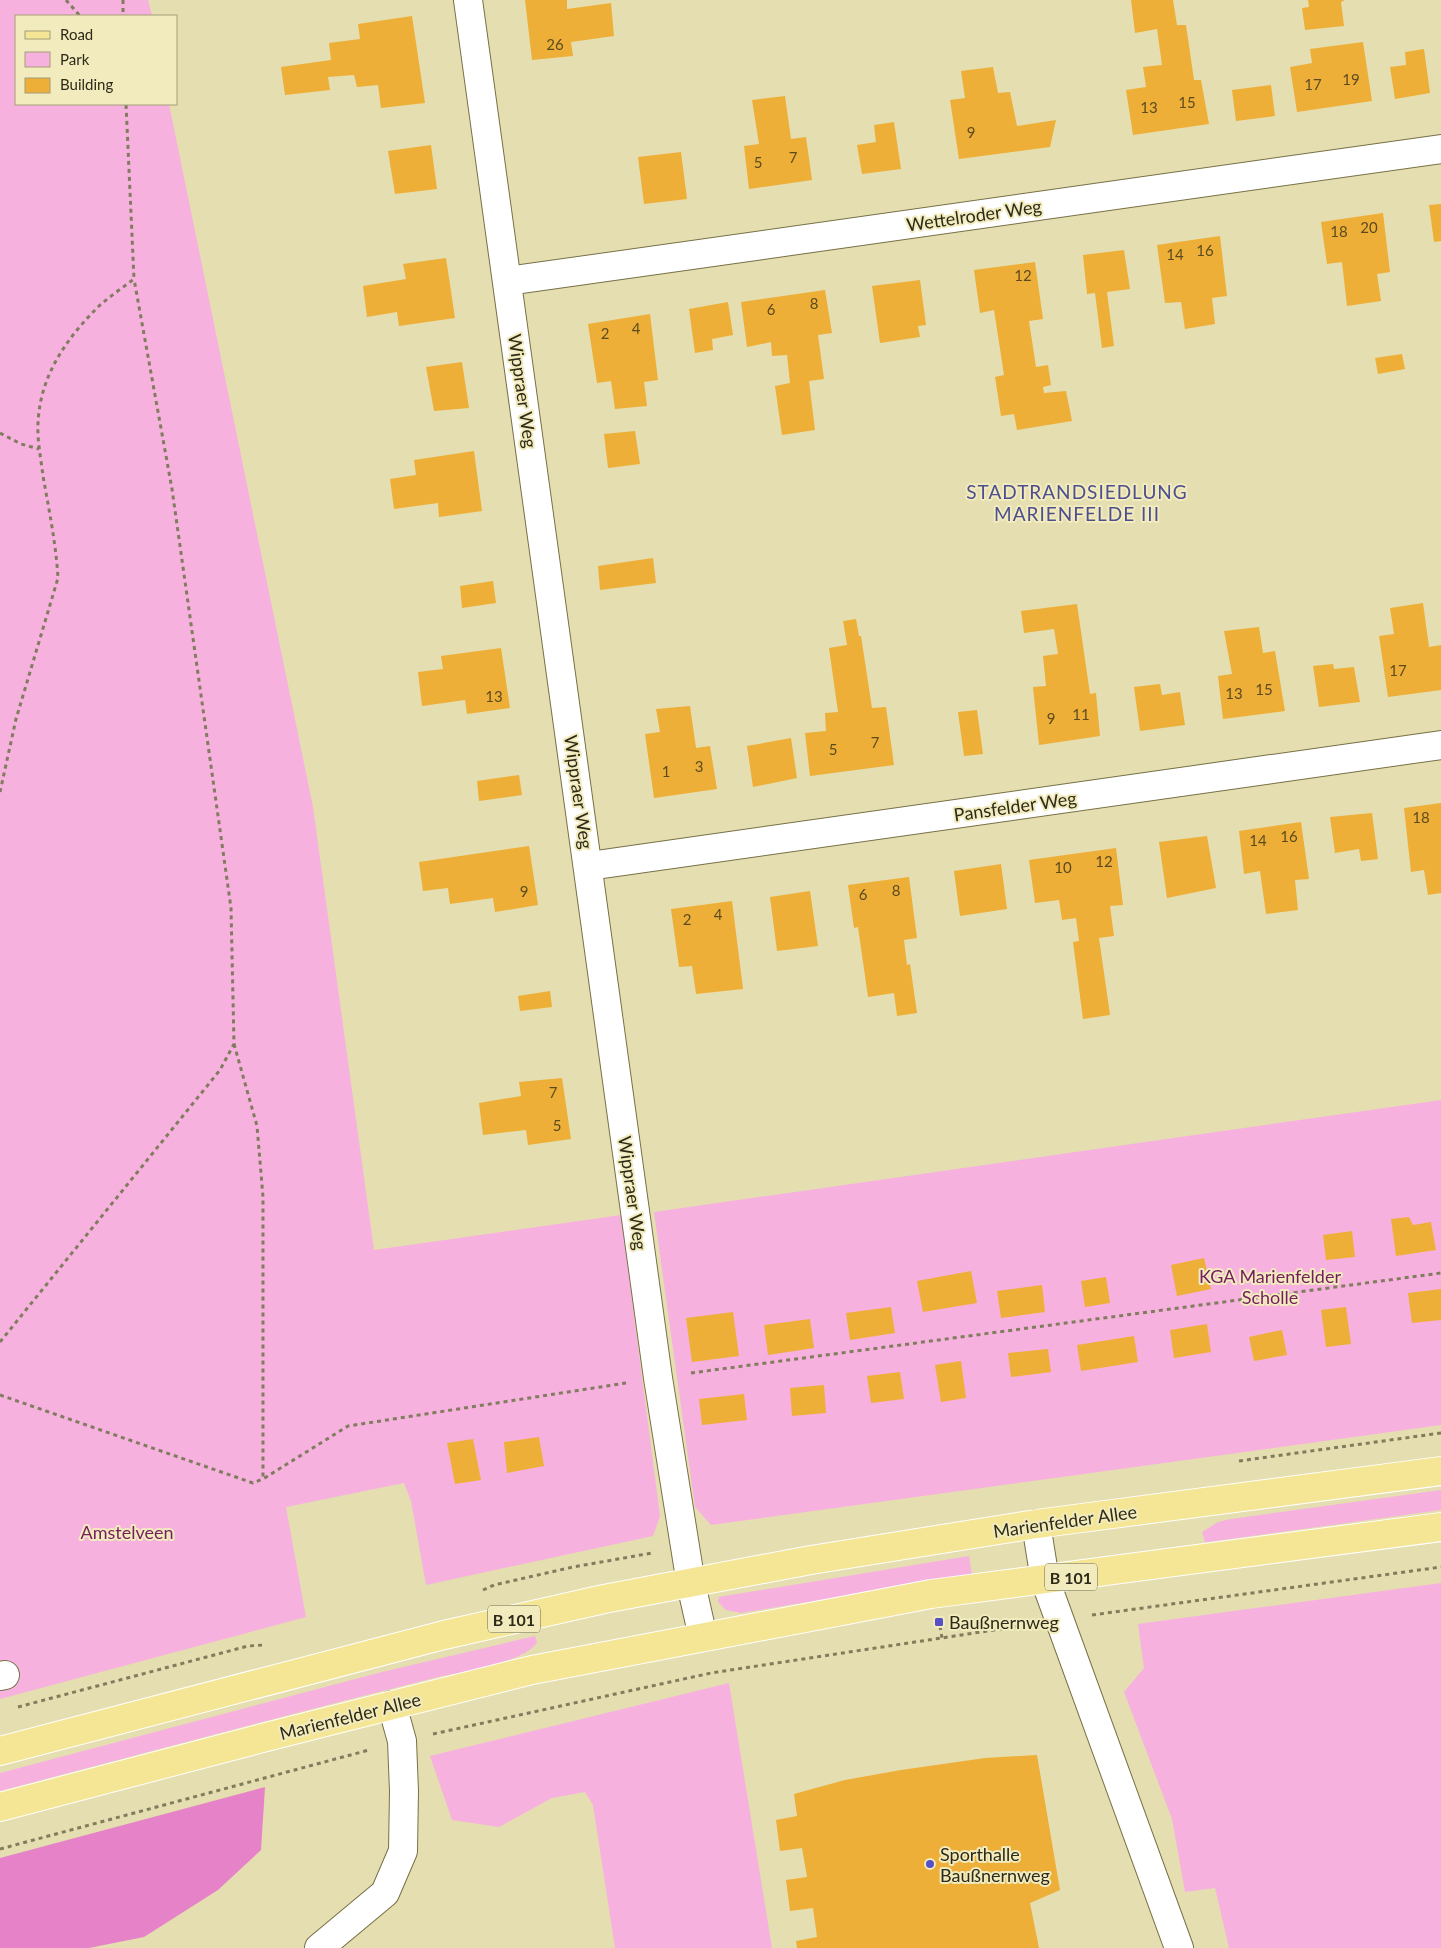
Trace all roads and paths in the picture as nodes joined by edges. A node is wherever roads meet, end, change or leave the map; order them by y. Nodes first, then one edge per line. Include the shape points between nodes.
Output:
1 (66, 0) edge
2 (123, 0) edge
3 (468, 0) edge
4 (79, 15) edge
5 (123, 15) edge
6 (126, 105) edge
7 (1441, 150) edge
8 (134, 279) junction
9 (508, 281) junction
10 (0, 433) edge
11 (39, 449) junction
12 (1441, 745) edge
13 (0, 792) edge
14 (589, 866) junction
15 (234, 1044) junction
16 (1441, 1273) edge
17 (0, 1342) edge
18 (658, 1378) junction
19 (0, 1395) edge
20 (1441, 1471) edge
21 (263, 1479) junction
22 (1036, 1524) junction
23 (1441, 1527) edge
24 (1441, 1567) edge
25 (1045, 1580) junction
26 (691, 1584) junction
27 (1087, 1616) dead end
28 (939, 1622) dead end
29 (1033, 1624) dead end
30 (703, 1637) junction
31 (942, 1638) junction
32 (392, 1705) junction
33 (402, 1741) junction
34 (0, 1751) edge
35 (0, 1807) edge
36 (0, 1849) edge
37 (319, 1948) edge
38 (1178, 1948) edge

1 - 4 path
2 - 5 path
3 - 9 street, Wippraer Weg
6 - 8 path
7 - 9 street, Wettelroder Weg
8 - 11 path via 99,306 64,345 54,362 40,402
8 - 15 path via 172,488 231,908
9 - 14 street, Wippraer Weg
10 - 11 path
11 - 13 path via 58,578 16,719
12 - 14 street, Pansfelder Weg
14 - 18 street, Wippraer Weg
15 - 17 path via 220,1070
15 - 21 path via 257,1126 263,1197
16 - 18 path
18 - 21 path via 348,1426
18 - 26 street, Wippraer Weg
19 - 21 path via 253,1483
20 - 22 main road, Marienfelder Allee / B 101
22 - 25 street
22 - 26 main road, Marienfelder Allee / B 101 via 811,1560
23 - 25 main road, Marienfelder Allee / B 101
24 - 27 path
25 - 30 main road, Marienfelder Allee / B 101 via 931,1594
25 - 38 street
26 - 30 street
26 - 34 main road, Marienfelder Allee / B 101 via 604,1599 444,1635
28 - 31 path
29 - 31 path
30 - 32 main road, Marienfelder Allee / B 101 via 532,1670
31 - 33 path via 711,1673
32 - 33 street
32 - 35 main road, Marienfelder Allee / B 101
33 - 36 path
33 - 37 street via 403,1851 385,1893

